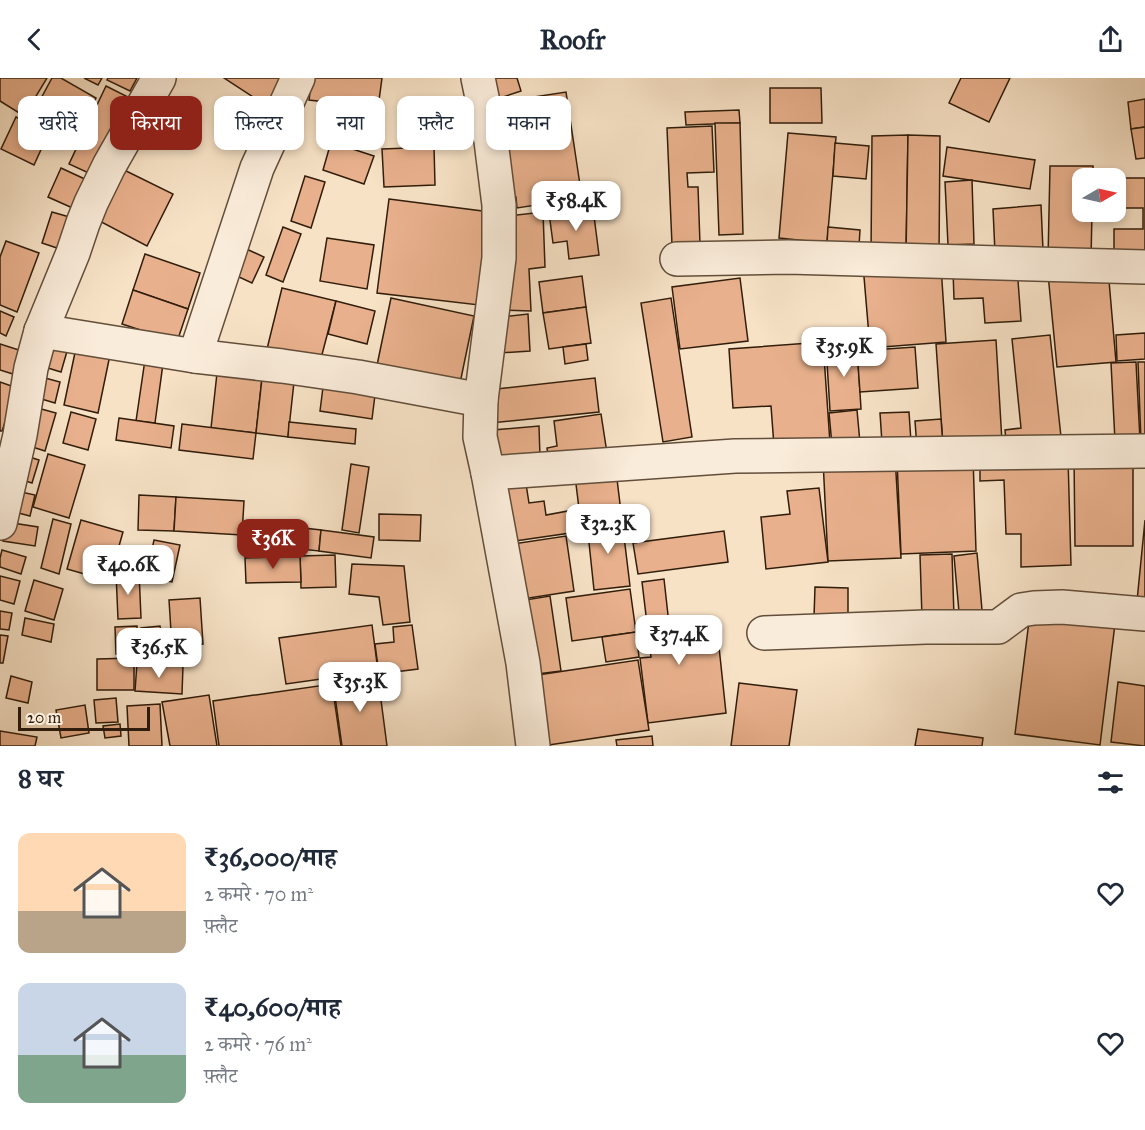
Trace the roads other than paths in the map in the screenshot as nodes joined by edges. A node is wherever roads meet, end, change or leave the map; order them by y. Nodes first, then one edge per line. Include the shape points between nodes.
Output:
1 (159, 78) edge
2 (298, 78) edge
3 (478, 78) edge
4 (677, 259) dead end
5 (1145, 267) edge
6 (41, 331) junction
7 (195, 356) junction
8 (481, 400) junction
9 (1145, 451) edge
10 (488, 473) junction
11 (0, 523) edge
12 (1145, 614) edge
13 (764, 633) dead end
14 (533, 746) edge

1 - 6 street via 91,203
2 - 7 street via 257,168
3 - 8 street via 499,205 499,258
4 - 5 street via 788,257
6 - 7 street
6 - 11 street
7 - 8 street via 347,375
8 - 10 street via 480,437
9 - 10 street via 735,456
10 - 14 street via 523,663
12 - 13 street via 1034,608 1020,610 998,627

